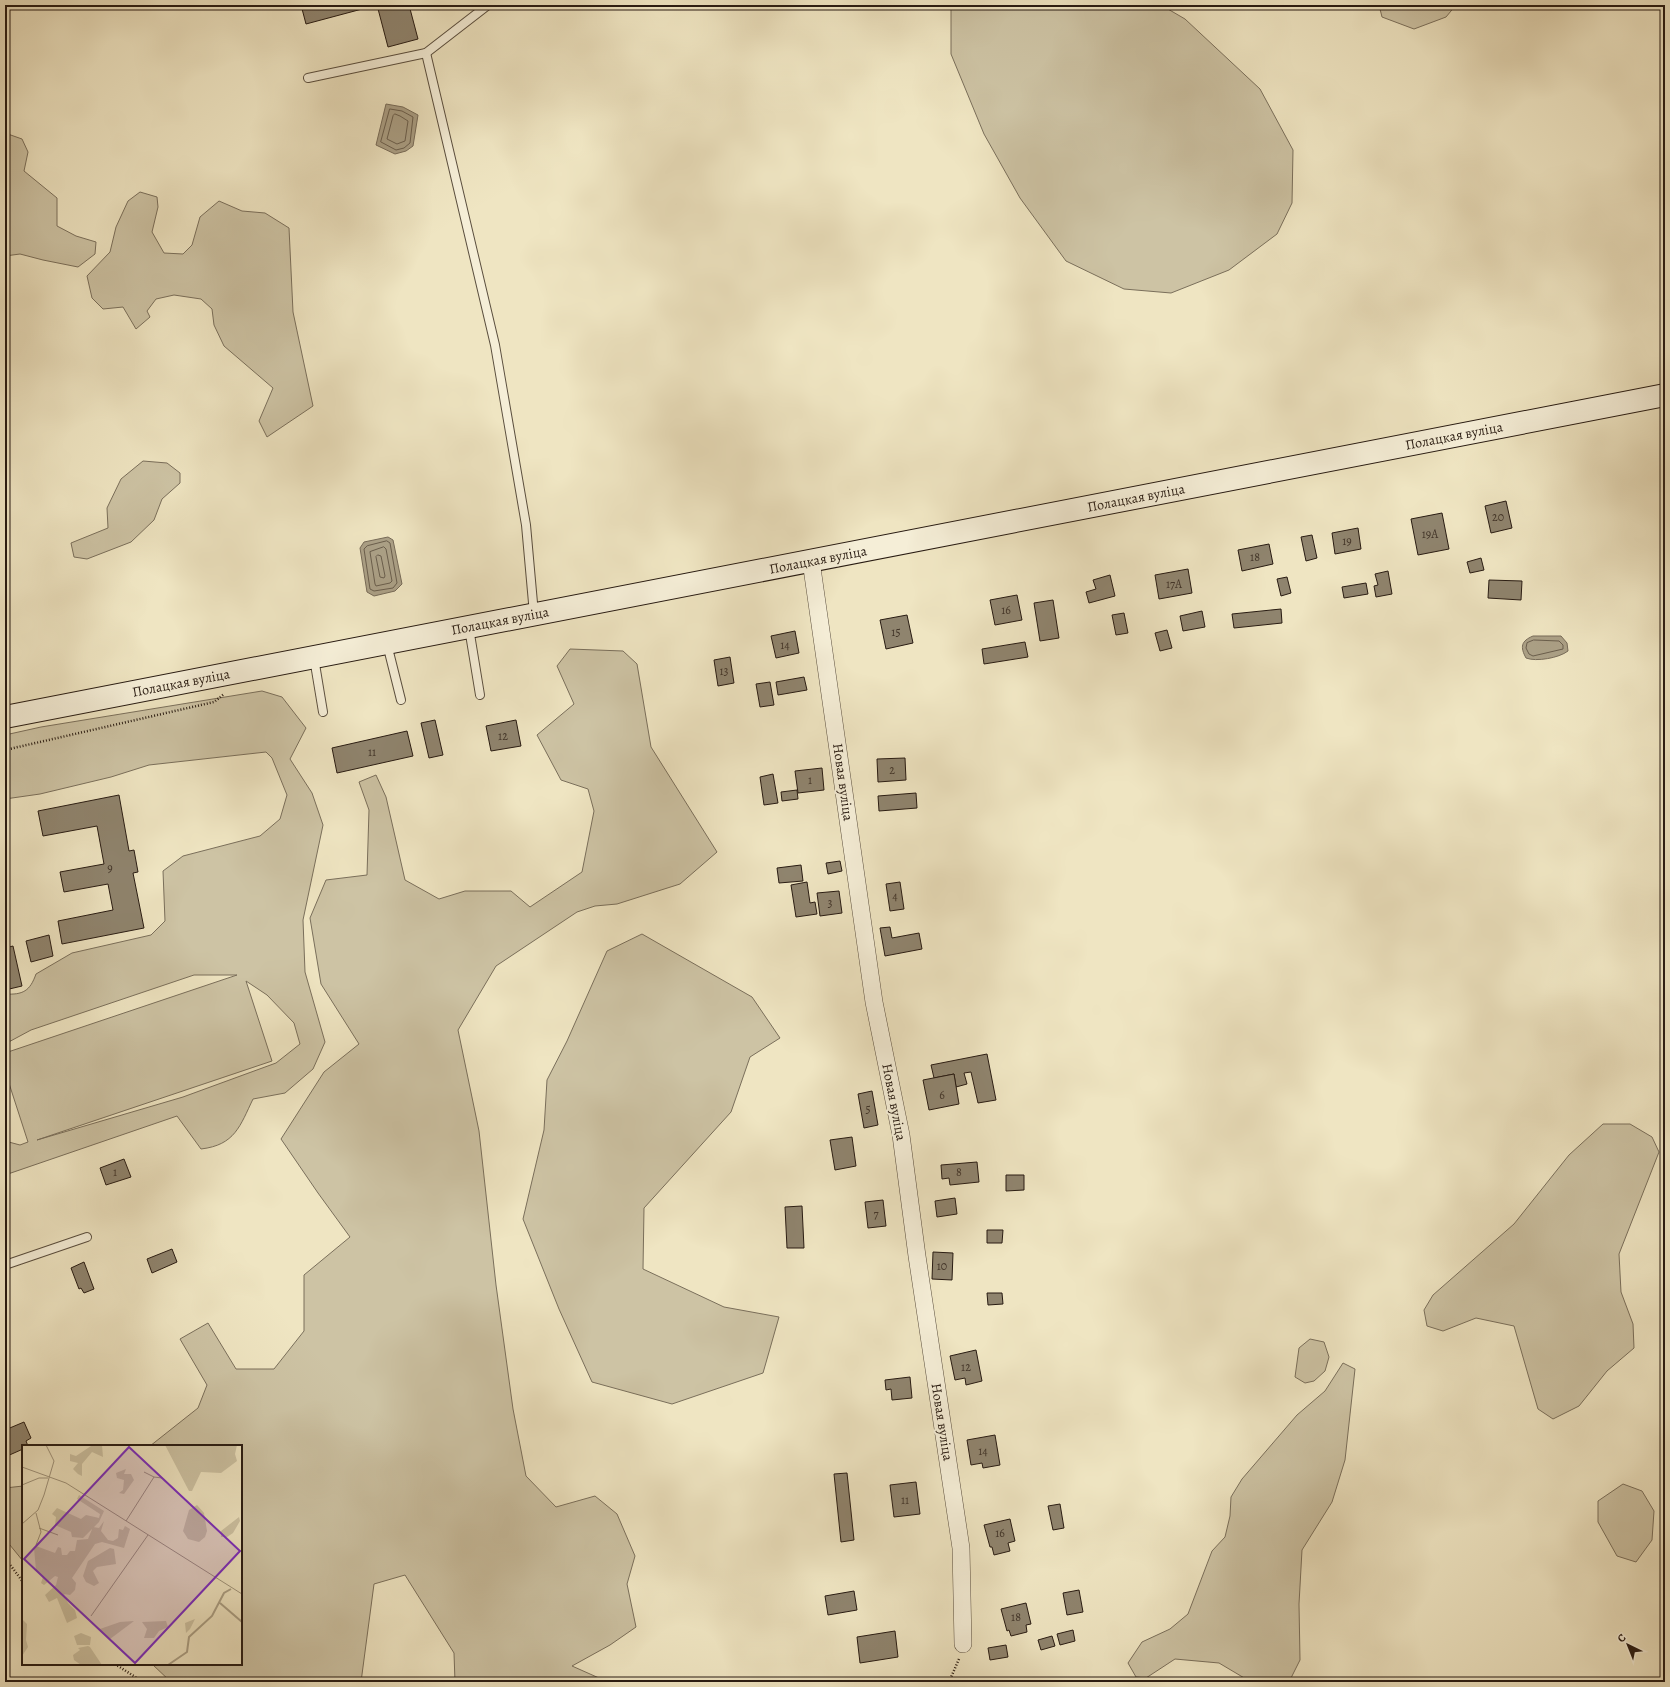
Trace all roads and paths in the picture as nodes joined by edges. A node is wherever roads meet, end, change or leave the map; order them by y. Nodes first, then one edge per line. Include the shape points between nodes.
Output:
1 (488, 5) edge
2 (426, 53) junction
3 (308, 78) dead end
4 (1665, 395) edge
5 (811, 561) junction
6 (534, 614) junction
7 (469, 627) junction
8 (387, 643) junction
9 (314, 657) junction
10 (226, 693) dead end
11 (480, 695) dead end
12 (401, 700) dead end
13 (323, 712) dead end
14 (5, 716) edge
15 (5, 750) edge
16 (87, 1237) dead end
17 (5, 1265) edge
18 (5, 1558) edge
19 (22, 1581) edge
20 (962, 1644) joint
21 (117, 1665) edge
22 (143, 1682) edge
23 (949, 1682) edge

1 - 2 lane
2 - 3 lane
2 - 6 lane via 495,345 526,525
4 - 5 main road, Полацкая вуліца
5 - 6 main road, Полацкая вуліца
5 - 20 street, Новая вуліца via 873,994 901,1135 961,1548
6 - 7 main road, Полацкая вуліца
7 - 8 main road, Полацкая вуліца
7 - 11 lane
8 - 9 main road, Полацкая вуліца
8 - 12 lane
9 - 13 lane
9 - 14 main road, Полацкая вуліца
10 - 15 path via 214,702
16 - 17 lane
18 - 19 path
20 - 23 path via 958,1663
21 - 22 path

